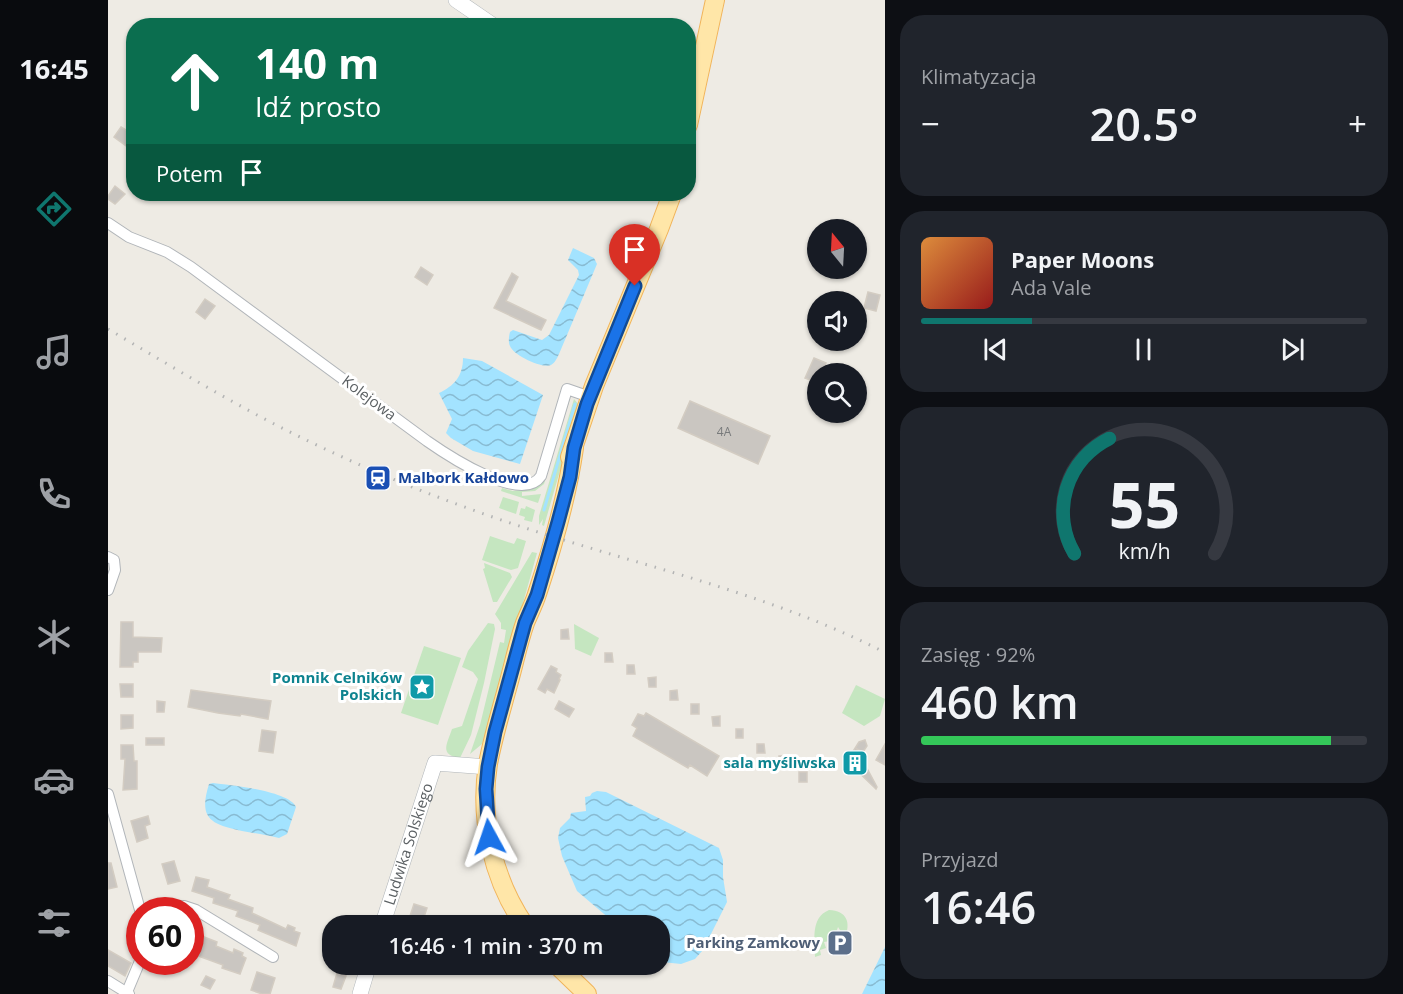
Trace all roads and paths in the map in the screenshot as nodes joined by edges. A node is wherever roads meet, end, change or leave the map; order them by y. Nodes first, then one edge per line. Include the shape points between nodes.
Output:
1 (456, 0) edge
2 (715, 0) edge
3 (482, 18) edge
4 (696, 88) edge
5 (669, 201) edge
6 (108, 223) edge
7 (590, 397) junction
8 (108, 557) edge
9 (108, 590) edge
10 (488, 767) junction
11 (108, 794) edge
12 (136, 897) edge
13 (204, 915) edge
14 (386, 915) edge
15 (519, 915) edge
16 (273, 957) dead end
17 (135, 975) edge
18 (366, 975) edge
19 (567, 975) edge
20 (108, 981) edge
21 (128, 993) edge
22 (360, 994) edge
23 (587, 994) edge

1 - 3 street
2 - 4 main road
5 - 7 main road
6 - 7 street, Kolejowa via 191,267 456,461 506,482 527,485 541,476 567,389
7 - 10 main road via 538,558
8 - 9 street via 114,560 115,570
10 - 14 street, Ludwika Solskiego via 435,763
10 - 15 main road via 489,837 504,889
11 - 12 street
13 - 16 street
17 - 21 street
18 - 22 street
19 - 23 main road
20 - 21 street

